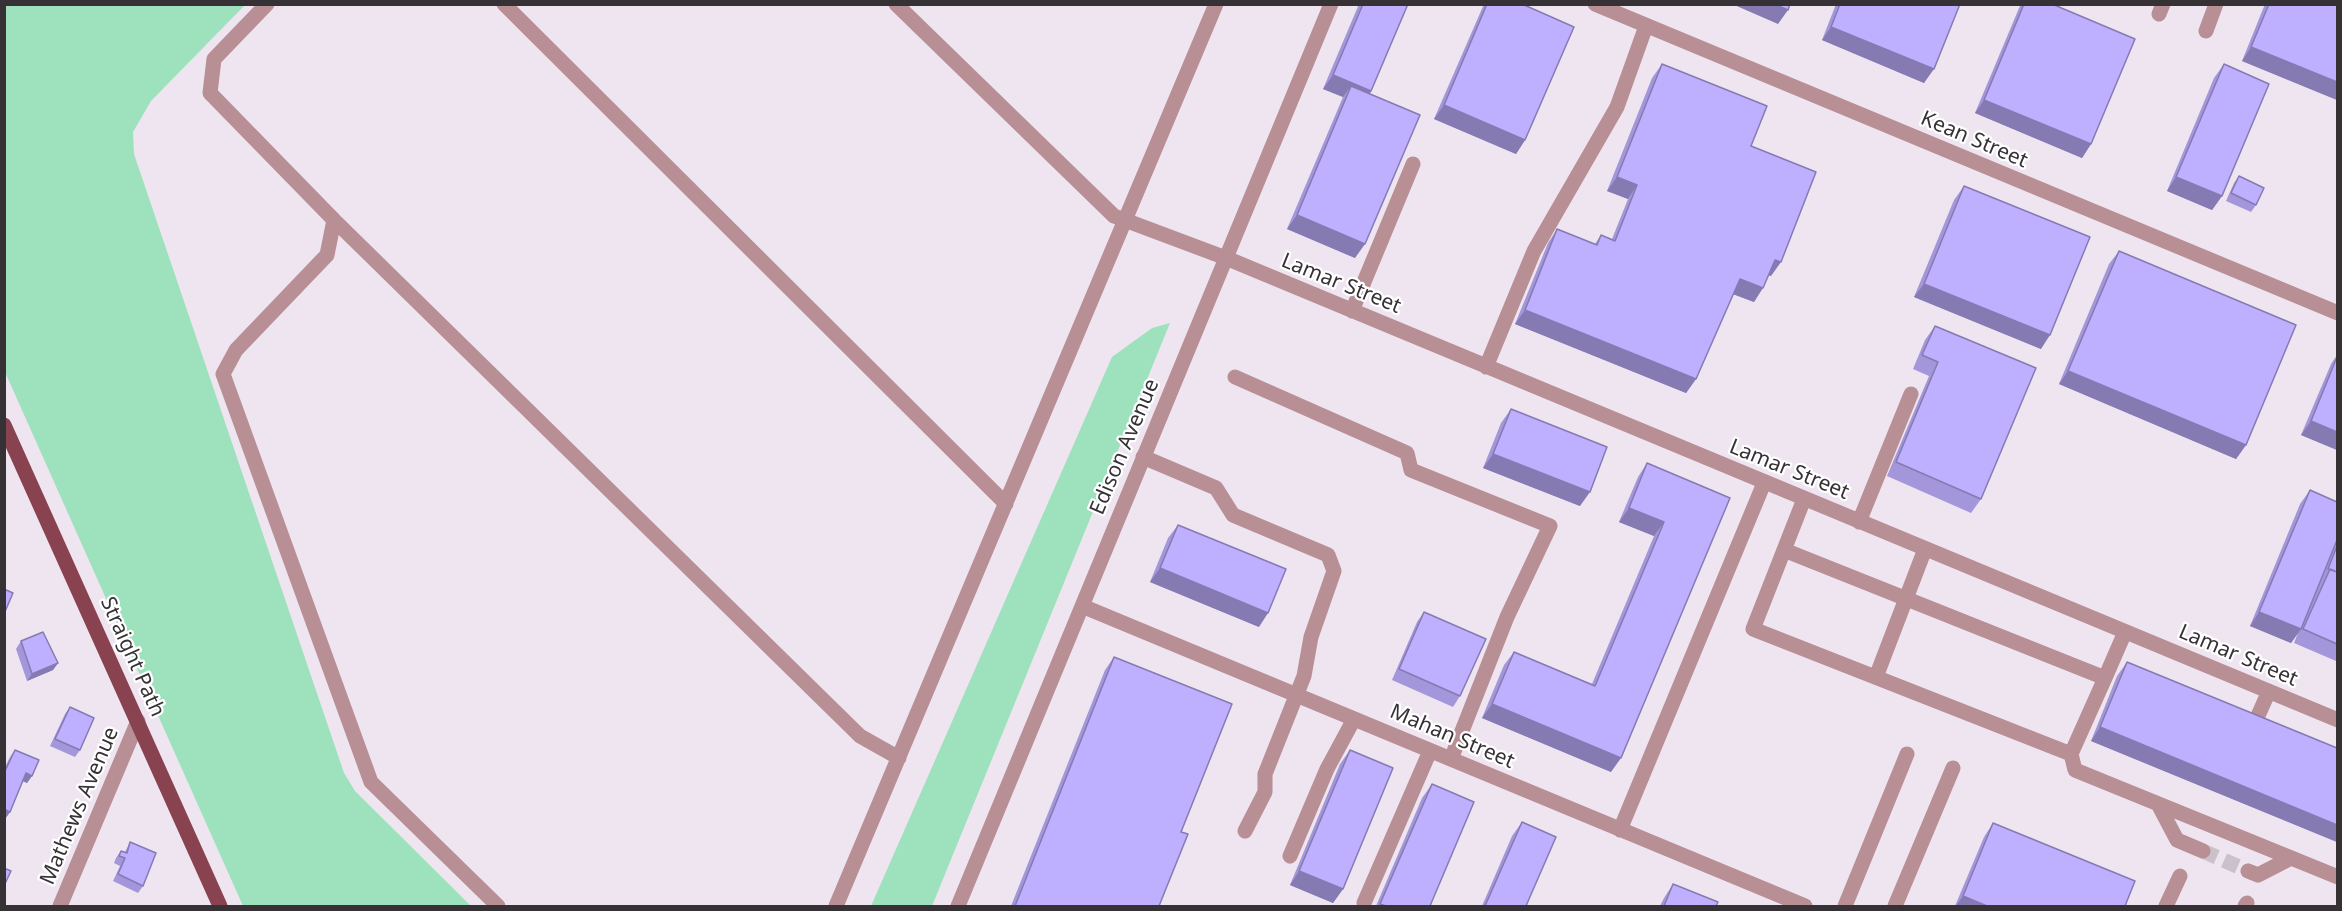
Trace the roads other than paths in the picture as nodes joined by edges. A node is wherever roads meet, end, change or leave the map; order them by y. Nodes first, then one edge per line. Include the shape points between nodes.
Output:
1 (267, 4) edge
2 (504, 4) edge
3 (896, 4) edge
4 (1216, 4) edge
5 (1331, 4) edge
6 (2216, 4) edge
7 (1597, 5) edge
8 (1646, 26) junction
9 (2206, 31) dead end
10 (1413, 164) dead end
11 (334, 220) junction
12 (1125, 220) junction
13 (1226, 258) junction
14 (1352, 311) junction
15 (2337, 313) edge
16 (1486, 367) junction
17 (1235, 377) dead end
18 (1911, 394) dead end
19 (4, 425) edge
20 (1143, 457) junction
21 (1764, 483) junction
22 (1804, 499) junction
23 (1006, 504) junction
24 (1859, 522) junction
25 (1925, 549) junction
26 (1784, 550) junction
27 (1907, 599) junction
28 (1082, 606) junction
29 (2125, 632) junction
30 (1876, 677) junction
31 (2105, 678) junction
32 (2269, 691) junction
33 (1296, 696) junction
34 (1354, 719) junction
35 (2337, 720) edge
36 (138, 721) junction
37 (2253, 727) edge
38 (1430, 751) junction
39 (1907, 754) dead end
40 (2072, 754) junction
41 (899, 758) junction
42 (1451, 759) junction
43 (1953, 768) dead end
44 (2158, 804) junction
45 (1620, 830) junction
46 (1245, 831) dead end
47 (2203, 851) tunnel mouth
48 (1290, 856) dead end
49 (2291, 858) junction
50 (2248, 871) tunnel mouth
51 (2180, 876) dead end
52 (2337, 877) edge
53 (1364, 903) dead end
54 (60, 906) edge
55 (220, 906) edge
56 (498, 906) edge
57 (836, 906) edge
58 (958, 906) edge
59 (1805, 906) edge
60 (1845, 906) edge
61 (1895, 906) edge
62 (2166, 906) edge

1 - 11 street via 214,59 210,93
2 - 23 street
3 - 12 street, Lamar Street via 1114,216
4 - 12 street
5 - 13 street, Edison Avenue
6 - 9 street
7 - 8 street, Kean Street
8 - 15 street, Kean Street
8 - 16 street via 1617,107 1533,251
10 - 14 street
11 - 41 street via 860,736
11 - 56 street via 327,255 236,350 223,374 370,782
12 - 13 street, Lamar Street
12 - 23 street
13 - 14 street, Lamar Street
13 - 20 street, Edison Avenue
14 - 16 street, Lamar Street
16 - 21 street, Lamar Street
17 - 42 street via 1407,453 1411,470 1550,526 1507,617
18 - 24 street
19 - 36 main road, Straight Path
20 - 28 street, Edison Avenue
20 - 33 street via 1216,488 1233,516 1328,555 1334,571
21 - 22 street, Lamar Street
21 - 45 street
22 - 24 street, Lamar Street
22 - 26 street
23 - 41 street
24 - 25 street, Lamar Street
25 - 27 street
25 - 29 street, Lamar Street
26 - 27 street
26 - 30 street via 1753,629
27 - 30 street
27 - 31 street
28 - 33 street, Mahan Street
28 - 58 street, Edison Avenue
29 - 31 street
29 - 32 street, Lamar Street
30 - 40 street
31 - 40 street
32 - 35 street, Lamar Street
32 - 37 street
33 - 34 street, Mahan Street
33 - 46 street via 1265,774 1264,792
34 - 38 street, Mahan Street
34 - 48 street via 1326,769
36 - 54 street, Mathews Avenue
36 - 55 main road, Straight Path
38 - 42 street, Mahan Street
38 - 53 street
39 - 60 street
40 - 44 street via 2075,770
41 - 57 street
42 - 45 street, Mahan Street
43 - 61 street
44 - 47 street via 2177,840
44 - 49 street
45 - 59 street, Mahan Street
49 - 50 street via 2258,875
49 - 52 street
51 - 62 street

